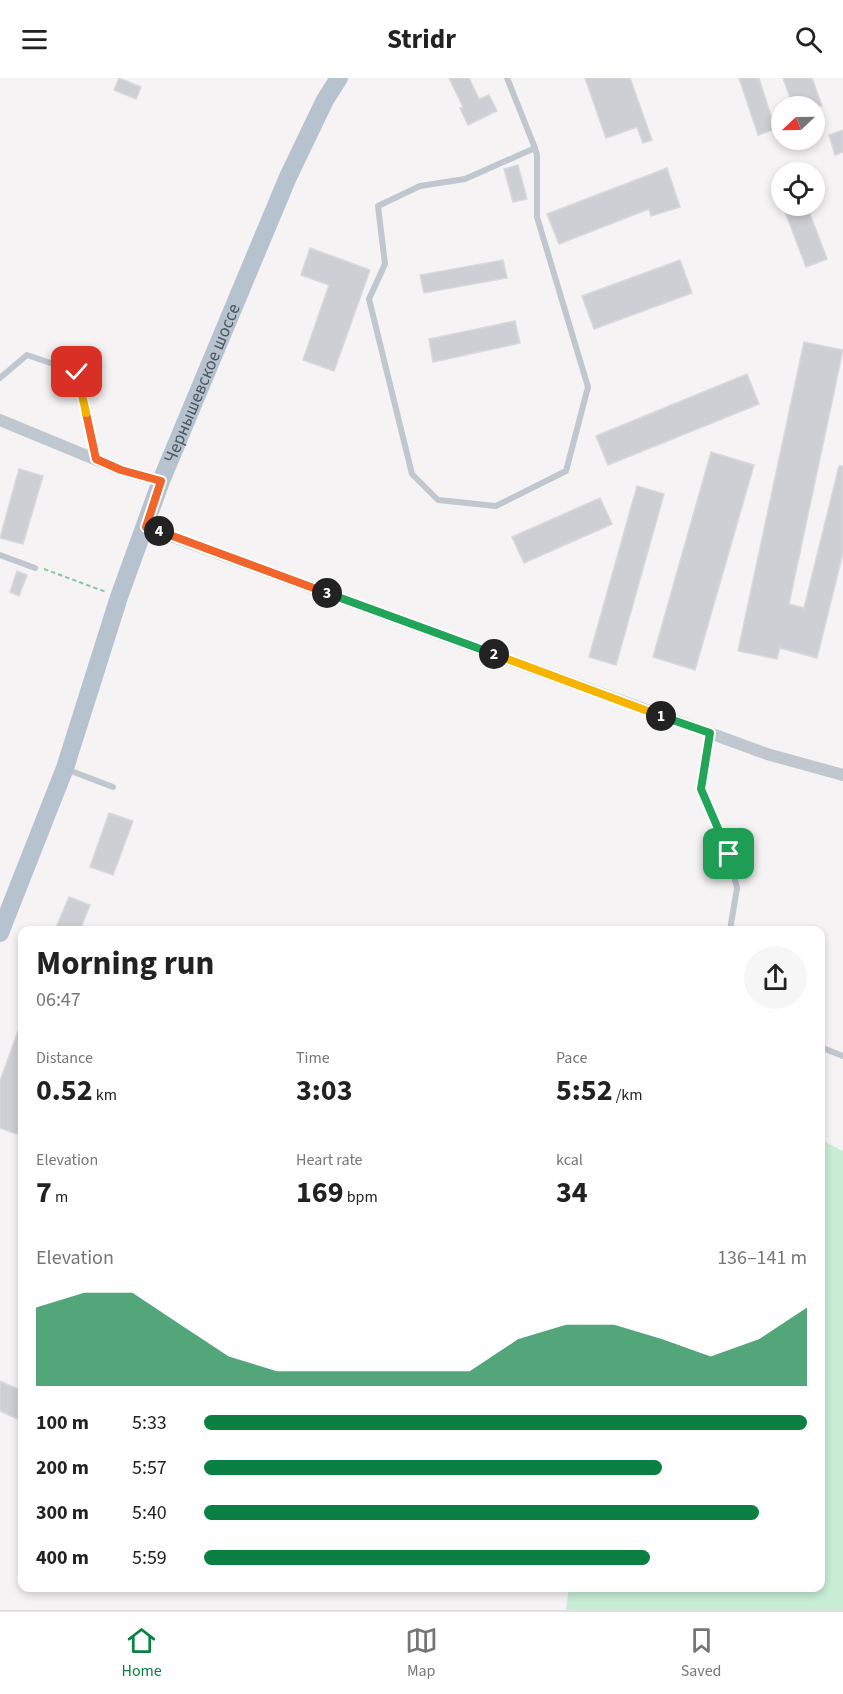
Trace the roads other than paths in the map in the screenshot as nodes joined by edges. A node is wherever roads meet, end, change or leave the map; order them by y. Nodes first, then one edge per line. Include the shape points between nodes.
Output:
1 (339, 78) edge
2 (507, 78) edge
3 (535, 148) junction
4 (0, 378) edge
5 (0, 420) edge
6 (96, 459) junction
7 (161, 481) junction
8 (146, 527) junction
9 (0, 555) edge
10 (35, 568) dead end
11 (710, 733) junction
12 (65, 768) junction
13 (843, 775) edge
14 (113, 787) dead end
15 (731, 926) edge
16 (0, 933) edge
17 (825, 1049) edge
18 (843, 1056) edge

1 - 7 main road, Чернышевское шоссе via 288,177
2 - 3 lane
3 - 3 lane via 537,217 588,387 566,471 496,506 438,500 412,474 369,299 385,264 378,206 420,186 465,179
4 - 6 lane via 27,355 77,372
5 - 6 street
6 - 7 street
7 - 8 main road, Чернышевское шоссе
8 - 11 street
8 - 12 main road, Чернышевское шоссе via 119,597
9 - 10 lane
11 - 13 street via 766,754
11 - 15 lane via 701,789 729,854 736,888
12 - 14 lane
12 - 16 main road, Чернышевское шоссе
17 - 18 lane

